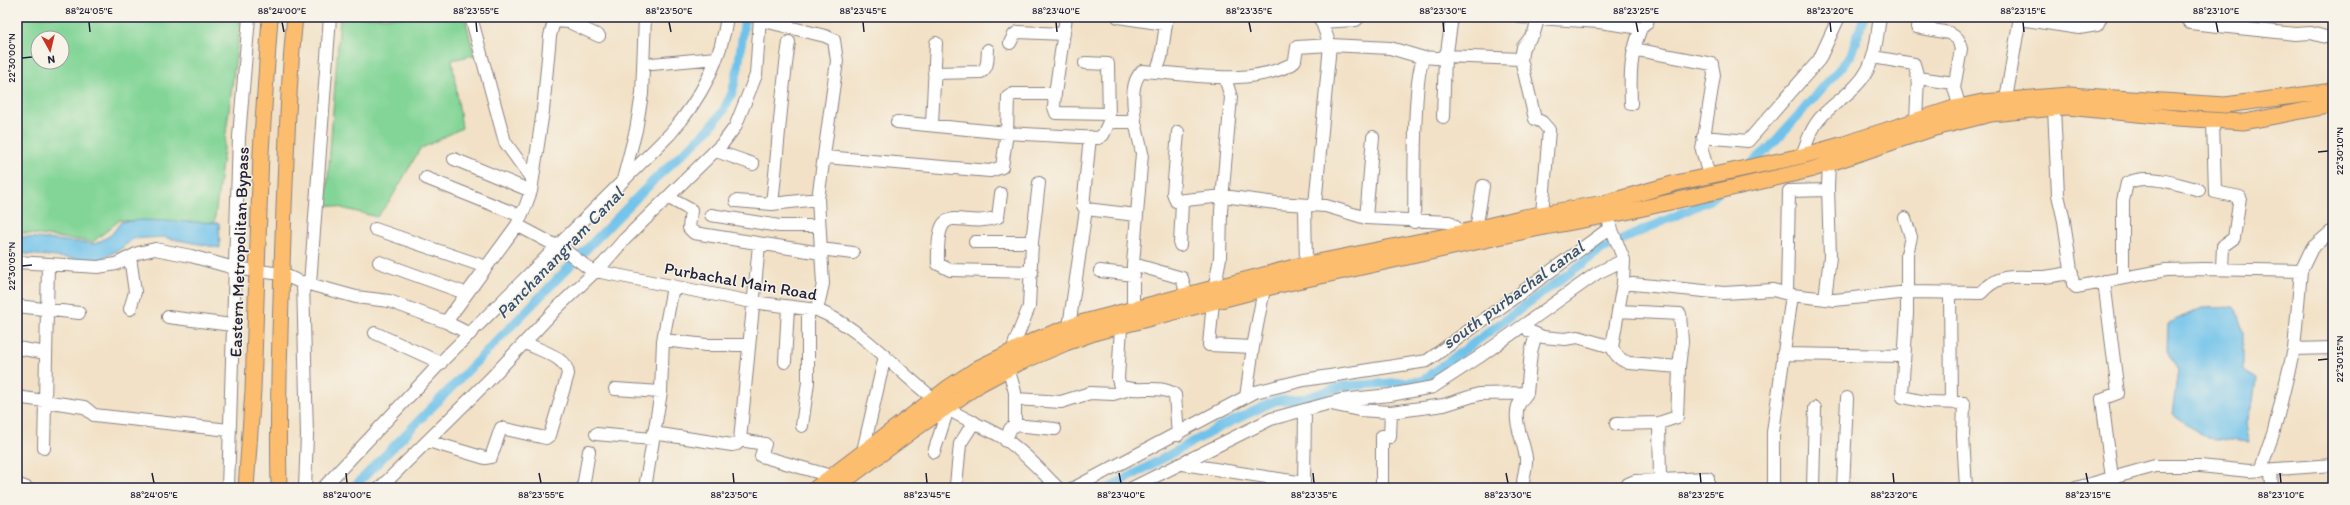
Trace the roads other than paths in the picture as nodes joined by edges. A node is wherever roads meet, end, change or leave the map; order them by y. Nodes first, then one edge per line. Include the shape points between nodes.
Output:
1 (249, 17) edge
2 (270, 17) edge
3 (295, 17) edge
4 (330, 17) edge
5 (471, 17) edge
6 (645, 17) edge
7 (727, 17) edge
8 (1066, 17) edge
9 (1118, 17) edge
10 (1359, 17) edge
11 (1452, 17) edge
12 (1521, 17) edge
13 (1648, 17) edge
14 (1839, 17) edge
15 (1880, 17) edge
16 (2101, 17) edge
17 (2185, 17) edge
18 (553, 18) edge
19 (2019, 18) edge
20 (760, 19) edge
21 (1321, 19) edge
22 (1538, 19) junction
23 (1595, 19) edge
24 (571, 20) edge
25 (1166, 21) edge
26 (1917, 27) dead end
27 (1641, 28) junction
28 (1064, 34) junction
29 (599, 36) dead end
30 (2333, 39) edge
31 (789, 42) dead end
32 (936, 43) dead end
33 (1010, 43) dead end
34 (1330, 45) junction
35 (1633, 49) junction
36 (988, 50) dead end
37 (1445, 56) junction
38 (1873, 57) junction
39 (716, 58) junction
40 (1424, 58) junction
41 (1521, 59) junction
42 (1085, 63) dead end
43 (652, 64) dead end
44 (1156, 72) junction
45 (934, 73) junction
46 (1225, 78) junction
47 (1918, 78) junction
48 (1954, 83) junction
49 (2333, 91) edge
50 (1056, 94) junction
51 (2006, 99) junction
52 (1631, 104) dead end
53 (2333, 105) edge
54 (2054, 108) junction
55 (1961, 113) junction
56 (1443, 117) dead end
57 (1109, 118) junction
58 (1916, 120) junction
59 (2213, 121) junction
60 (897, 122) dead end
61 (1135, 122) junction
62 (932, 124) junction
63 (1178, 132) dead end
64 (1007, 133) junction
65 (1090, 137) junction
66 (1373, 137) dead end
67 (1703, 137) junction
68 (716, 151) junction
69 (825, 157) junction
70 (1795, 157) junction
71 (454, 159) dead end
72 (753, 164) dead end
73 (1829, 164) junction
74 (1709, 176) junction
75 (426, 178) dead end
76 (531, 178) junction
77 (623, 181) junction
78 (1039, 183) dead end
79 (1483, 186) dead end
80 (1828, 190) junction
81 (2199, 190) dead end
82 (531, 191) junction
83 (1002, 194) dead end
84 (1223, 196) junction
85 (669, 198) junction
86 (818, 199) junction
87 (736, 201) dead end
88 (1182, 202) junction
89 (772, 204) junction
90 (1310, 205) junction
91 (1086, 209) junction
92 (1542, 214) junction
93 (711, 215) dead end
94 (1136, 215) junction
95 (1366, 218) junction
96 (1905, 218) dead end
97 (519, 221) junction
98 (1414, 222) junction
99 (1609, 224) junction
100 (818, 226) junction
101 (1507, 228) junction
102 (375, 229) dead end
103 (2333, 230) edge
104 (1470, 231) junction
105 (975, 242) dead end
106 (1032, 242) junction
107 (759, 244) junction
108 (1180, 245) dead end
109 (562, 248) junction
110 (820, 251) junction
111 (853, 253) dead end
112 (130, 257) junction
113 (1624, 259) junction
114 (17, 262) edge
115 (379, 262) dead end
116 (1306, 264) junction
117 (48, 265) junction
118 (486, 267) junction
119 (234, 268) junction
120 (2222, 269) junction
121 (256, 270) junction
122 (1134, 270) junction
123 (596, 271) junction
124 (2301, 271) junction
125 (1032, 272) junction
126 (1100, 272) dead end
127 (2072, 273) junction
128 (282, 274) junction
129 (2123, 277) junction
130 (2104, 281) junction
131 (306, 283) junction
132 (1623, 283) junction
133 (673, 286) junction
134 (1264, 289) junction
135 (1908, 292) junction
136 (1950, 293) junction
137 (466, 294) junction
138 (1790, 294) junction
139 (1187, 296) junction
140 (1214, 296) junction
141 (1825, 299) junction
142 (752, 302) junction
143 (17, 306) edge
144 (788, 307) junction
145 (130, 308) dead end
146 (812, 309) junction
147 (1133, 309) junction
148 (47, 311) junction
149 (1618, 311) junction
150 (79, 313) dead end
151 (168, 317) dead end
152 (446, 322) junction
153 (232, 325) junction
154 (1122, 326) junction
155 (1069, 327) junction
156 (1520, 327) junction
157 (375, 333) dead end
158 (470, 334) junction
159 (1536, 334) junction
160 (664, 340) junction
161 (525, 343) junction
162 (748, 345) junction
163 (1253, 347) junction
164 (1612, 347) junction
165 (17, 348) edge
166 (2333, 348) edge
167 (2294, 349) junction
168 (46, 353) junction
169 (1783, 354) junction
170 (886, 356) junction
171 (1904, 356) junction
172 (1014, 360) junction
173 (785, 362) dead end
174 (441, 363) junction
175 (1679, 367) junction
176 (615, 389) dead end
177 (1126, 390) junction
178 (661, 392) junction
179 (1527, 393) junction
180 (17, 397) edge
181 (1246, 397) junction
182 (934, 398) junction
183 (1016, 398) junction
184 (1847, 398) dead end
185 (45, 401) junction
186 (1951, 402) junction
187 (1329, 403) junction
188 (947, 408) junction
189 (1815, 408) dead end
190 (1305, 411) junction
191 (1391, 412) junction
192 (974, 422) junction
193 (1659, 423) junction
194 (1616, 424) dead end
195 (1015, 425) junction
196 (802, 426) dead end
197 (1056, 429) dead end
198 (229, 430) junction
199 (596, 434) dead end
200 (1178, 435) junction
201 (652, 436) junction
202 (740, 440) junction
203 (428, 441) junction
204 (1006, 441) junction
205 (44, 448) dead end
206 (589, 451) dead end
207 (863, 451) junction
208 (934, 452) dead end
209 (1182, 464) junction
210 (2333, 465) edge
211 (2265, 470) junction
212 (2112, 478) junction
213 (1660, 480) junction
214 (833, 482) edge
215 (17, 484) edge
216 (280, 485) edge
217 (956, 485) dead end
218 (1304, 486) edge
219 (27, 488) edge
220 (228, 488) edge
221 (246, 488) edge
222 (305, 488) edge
223 (323, 488) edge
224 (380, 488) edge
225 (583, 488) edge
226 (645, 488) edge
227 (816, 488) edge
228 (1058, 488) edge
229 (1074, 488) edge
230 (1132, 488) edge
231 (1382, 488) edge
232 (1523, 488) edge
233 (1628, 488) edge
234 (1708, 488) edge
235 (1773, 488) edge
236 (1813, 488) edge
237 (1842, 488) edge
238 (1966, 488) edge
239 (2076, 488) edge
240 (2272, 488) edge

1 - 119 street via 239,137
2 - 121 main road, Eastern Metropolitan Bypass via 260,152
3 - 128 main road
4 - 131 street
5 - 76 street via 505,142
6 - 77 street via 642,94
7 - 39 street
8 - 28 street
9 - 25 street
10 - 21 street via 1356,20
11 - 37 street
12 - 22 street
13 - 27 street
14 - 67 street via 1819,60 1748,141
15 - 38 street
16 - 19 street via 2097,25 2079,28
17 - 30 street via 2190,23 2295,34 2311,33
18 - 24 street
18 - 76 street via 543,111
19 - 51 street
20 - 68 street via 756,75 735,127
20 - 69 street via 834,40 838,61
21 - 34 street
22 - 23 street
22 - 41 street via 1534,34 1523,47
23 - 27 street
24 - 29 street
25 - 44 street via 1161,58
26 - 48 street via 1949,34 1958,39 1961,49
27 - 35 street
28 - 33 street via 1018,32 1014,34
28 - 50 street
31 - 89 street via 781,92
32 - 45 street
34 - 40 street via 1390,48
34 - 46 street via 1301,46 1295,50 1295,60 1287,66 1257,76
34 - 90 street
35 - 52 street via 1630,72
35 - 67 street via 1712,64 1714,74
36 - 45 street via 987,64 981,72
37 - 40 street via 1440,59
37 - 41 street
37 - 56 street
38 - 47 street via 1914,64
38 - 70 street via 1867,72 1823,115
39 - 43 street
39 - 77 street via 689,112
40 - 98 street via 1419,70 1415,134
41 - 92 street via 1535,119 1549,130
42 - 57 street via 1108,64
44 - 46 street
44 - 61 street via 1142,72 1137,76 1133,96
45 - 62 street
46 - 84 street via 1231,97
47 - 48 street
47 - 58 street
48 - 55 street via 1955,97
49 - 51 main road via 2225,106 2090,96
50 - 57 street via 1056,113
50 - 64 street via 1010,94
51 - 55 main road
53 - 59 main road via 2244,122
54 - 55 main road
54 - 59 main road via 2066,106
54 - 127 street via 2058,195
55 - 58 main road
55 - 73 main road
57 - 61 street
57 - 65 street via 1101,137
58 - 70 main road
59 - 120 street via 2215,192 2240,197 2234,238 2223,246
60 - 62 street
61 - 94 street via 1142,153
62 - 64 street
63 - 88 street via 1173,193 1176,201
64 - 65 street
64 - 69 street via 1002,167 990,171
65 - 91 street via 1082,201
66 - 95 street
67 - 74 street via 1702,150
68 - 72 street
68 - 85 street
69 - 86 street
70 - 74 main road
71 - 82 street
73 - 80 street
73 - 99 main road via 1691,196
74 - 92 main road via 1604,203
75 - 97 street, Purbachal Main Road
76 - 82 street
77 - 109 street
78 - 106 street
79 - 104 street
80 - 138 street via 1790,191
80 - 141 street via 1830,257
81 - 129 street via 2143,179 2127,183 2123,201
82 - 97 street
83 - 125 street via 998,216 990,219 953,218 941,225 938,264 950,270
84 - 88 street
84 - 90 street
84 - 140 street
85 - 107 street via 691,210 691,231
85 - 123 street
86 - 89 street
86 - 100 street
87 - 89 street
88 - 108 street
90 - 95 street via 1326,206
90 - 116 street
91 - 94 street
91 - 155 street
92 - 101 main road
93 - 100 street via 779,226
94 - 122 street
95 - 98 street
96 - 135 street via 1911,237 1907,254
97 - 109 street, Purbachal Main Road
97 - 118 street
98 - 104 street via 1450,222
99 - 101 main road
99 - 113 street
99 - 181 street via 1427,360 1304,380 1255,392
100 - 110 street
101 - 104 main road
101 - 134 main road
102 - 118 street
103 - 124 street via 2312,248
104 - 116 main road
105 - 106 street
106 - 125 street
107 - 110 street
107 - 142 street
109 - 123 street, Purbachal Main Road via 584,266
109 - 158 street
110 - 111 street
110 - 146 street via 823,284
112 - 117 street via 116,264 98,267
112 - 119 street via 155,249
112 - 145 street via 135,292
113 - 132 street
113 - 156 street via 1597,273
114 - 117 street
115 - 137 street
116 - 140 main road
117 - 148 street
118 - 137 street
119 - 121 street
119 - 153 street
120 - 124 street
120 - 129 street via 2166,270
121 - 128 street
121 - 221 main road, Eastern Metropolitan Bypass via 253,390
122 - 126 street
122 - 139 street via 1182,278
122 - 147 street
123 - 133 street, Purbachal Main Road
123 - 161 street
124 - 167 street
125 - 172 street via 1029,307
127 - 130 street via 2076,287
127 - 136 street via 2005,276 1990,283 1980,293
128 - 131 street
128 - 216 main road via 277,404
129 - 130 street
130 - 212 street via 2118,393 2102,399
131 - 152 street via 364,298 389,301
131 - 222 street
132 - 138 street via 1724,293 1773,290
132 - 149 street
133 - 142 street, Purbachal Main Road
133 - 160 street
134 - 140 main road
134 - 163 street
135 - 136 street
135 - 141 street
135 - 171 street
136 - 186 street
137 - 152 street
138 - 141 street
138 - 169 street
139 - 140 main road
139 - 147 main road
140 - 154 main road
140 - 163 street via 1209,345
142 - 144 street, Purbachal Main Road
142 - 162 street
143 - 148 street
144 - 146 street, Purbachal Main Road
144 - 173 street
146 - 170 street, Purbachal Main Road via 839,321
146 - 196 street via 808,382
147 - 155 main road
148 - 150 street
148 - 168 street
149 - 164 street
149 - 175 street via 1680,314 1682,342
151 - 153 street
152 - 158 street
153 - 198 street
154 - 172 main road
154 - 177 street via 1118,379 1120,386
155 - 172 main road
156 - 159 street
156 - 187 street via 1433,387
157 - 174 street
158 - 174 street
159 - 164 street via 1565,339 1578,337
159 - 179 street via 1531,352
160 - 162 street via 706,345
160 - 178 street
161 - 203 street
161 - 203 street via 563,362 567,368 568,374 550,435 546,438 501,428 494,452 491,457 485,458
162 - 202 street
163 - 181 street
164 - 175 street via 1622,360
165 - 168 street
166 - 167 street
167 - 211 street
168 - 185 street
169 - 171 street
169 - 235 street via 1773,432
170 - 182 street, Purbachal Main Road
170 - 207 street
171 - 186 street via 1903,397 1926,402
172 - 182 main road via 978,368
172 - 183 street
172 - 188 main road
174 - 223 street
175 - 193 street via 1677,417
176 - 178 street
177 - 183 street via 1113,394 1090,393 1061,402
177 - 200 street via 1169,390 1175,395
178 - 201 street
179 - 191 street via 1479,394 1444,405
179 - 232 street via 1518,406 1518,420 1526,458
180 - 185 street
181 - 200 street
182 - 188 street, Purbachal Main Road
182 - 207 main road
183 - 195 street
184 - 237 street
185 - 198 street via 84,407 94,415
185 - 205 street
186 - 238 street via 1964,403
187 - 190 street
187 - 191 street via 1359,410
188 - 192 street, Purbachal Main Road
188 - 208 street
188 - 214 main road
189 - 236 street
190 - 209 street via 1272,419
190 - 218 street
191 - 231 street via 1390,437 1382,436
192 - 204 street, Purbachal Main Road
192 - 217 street via 960,444
193 - 194 street
193 - 213 street
195 - 197 street
195 - 204 street via 1010,429
198 - 220 street
199 - 201 street
200 - 229 street
201 - 202 street via 732,445
201 - 226 street
202 - 214 street via 765,444 762,456
203 - 224 street
204 - 228 street, Purbachal Main Road
206 - 225 street
207 - 214 main road
209 - 218 street
209 - 230 street
210 - 211 street
211 - 212 street via 2168,465 2150,467
211 - 240 street
212 - 239 street
213 - 233 street via 1631,482
213 - 234 street via 1708,478
214 - 227 main road
215 - 219 street

